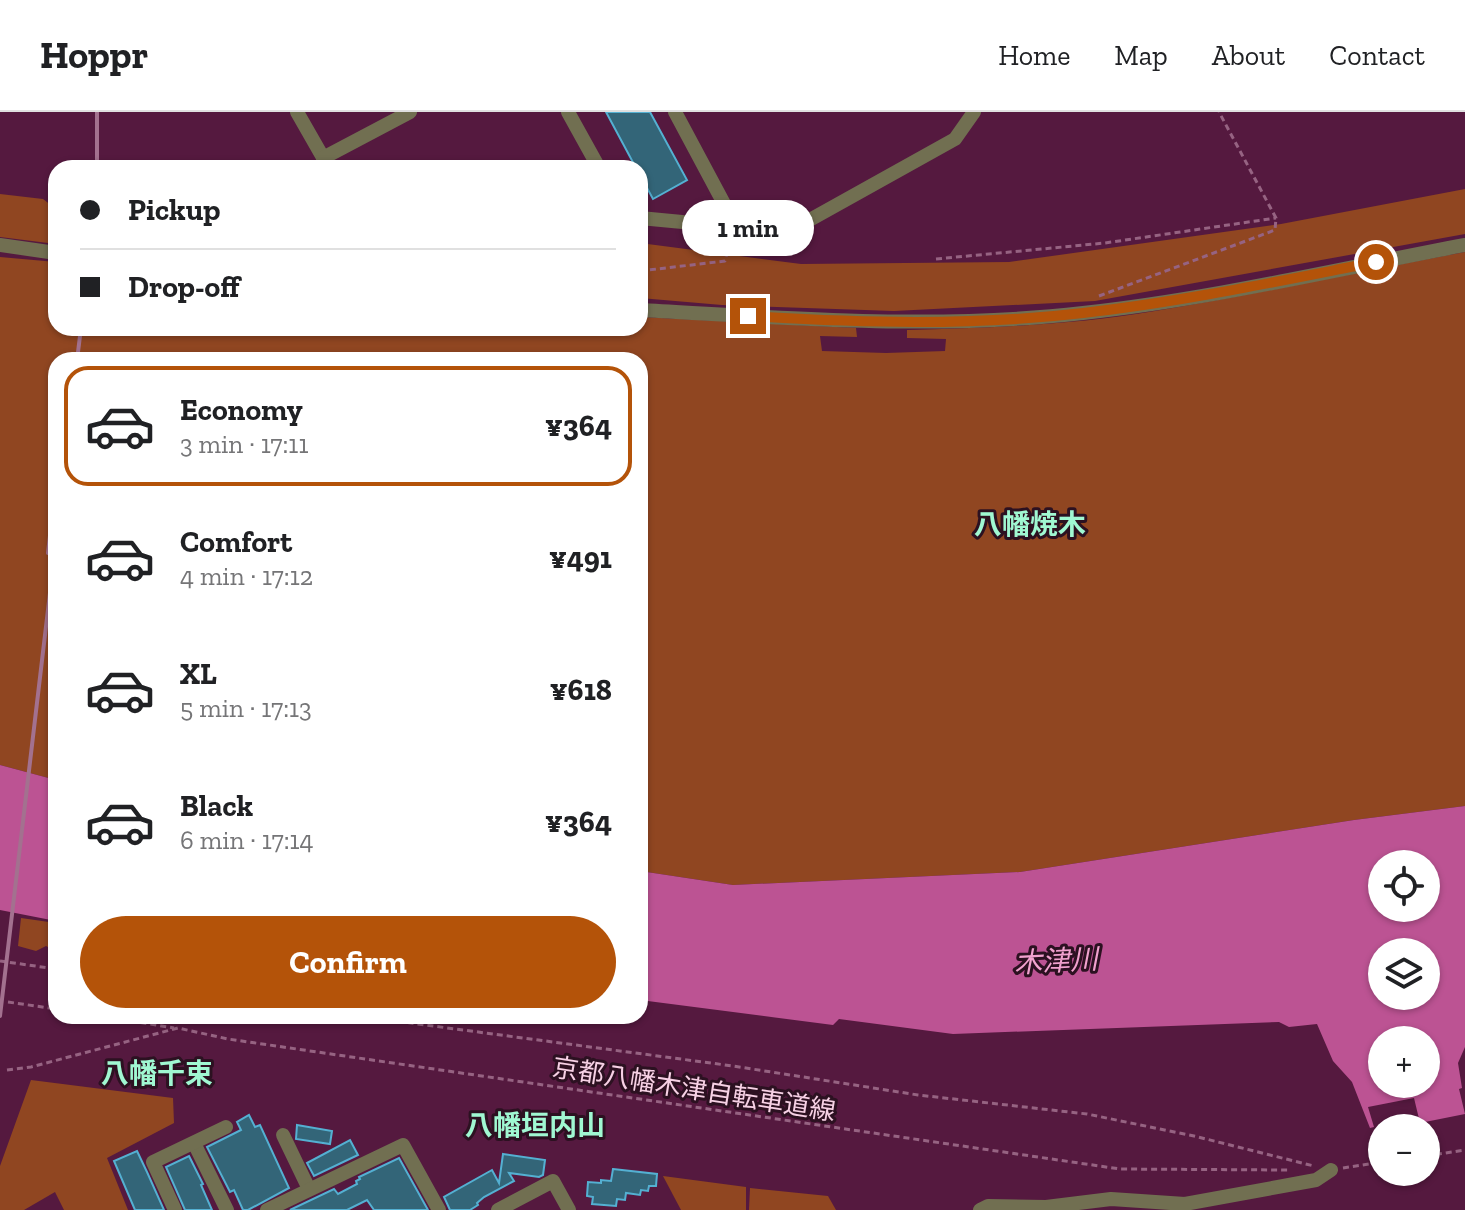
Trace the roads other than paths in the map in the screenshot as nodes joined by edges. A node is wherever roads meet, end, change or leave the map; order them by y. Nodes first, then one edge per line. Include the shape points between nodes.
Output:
1 (297, 112) edge
2 (410, 112) edge
3 (568, 112) edge
4 (675, 112) edge
5 (974, 112) edge
6 (324, 160) edge
7 (331, 160) edge
8 (595, 160) edge
9 (648, 219) edge
10 (737, 228) junction
11 (0, 245) edge
12 (1465, 245) edge
13 (48, 252) edge
14 (648, 310) edge
15 (226, 1127) dead end
16 (283, 1135) dead end
17 (194, 1143) junction
18 (1331, 1170) road end
19 (309, 1189) junction
20 (175, 1210) edge
21 (227, 1210) edge
22 (267, 1210) edge
23 (439, 1210) edge
24 (498, 1210) edge
25 (569, 1210) edge
26 (980, 1210) edge

1 - 6 street
2 - 7 street
3 - 8 street
4 - 10 street
5 - 10 street via 955,139 788,232
9 - 10 street
11 - 13 street
12 - 14 street via 1199,296 1070,314 975,321
15 - 17 street
16 - 19 street
17 - 20 street via 153,1162
17 - 21 street
18 - 26 street via 1316,1180 1185,1204 1111,1199
19 - 22 street
19 - 23 street via 403,1145
24 - 25 street via 553,1181

